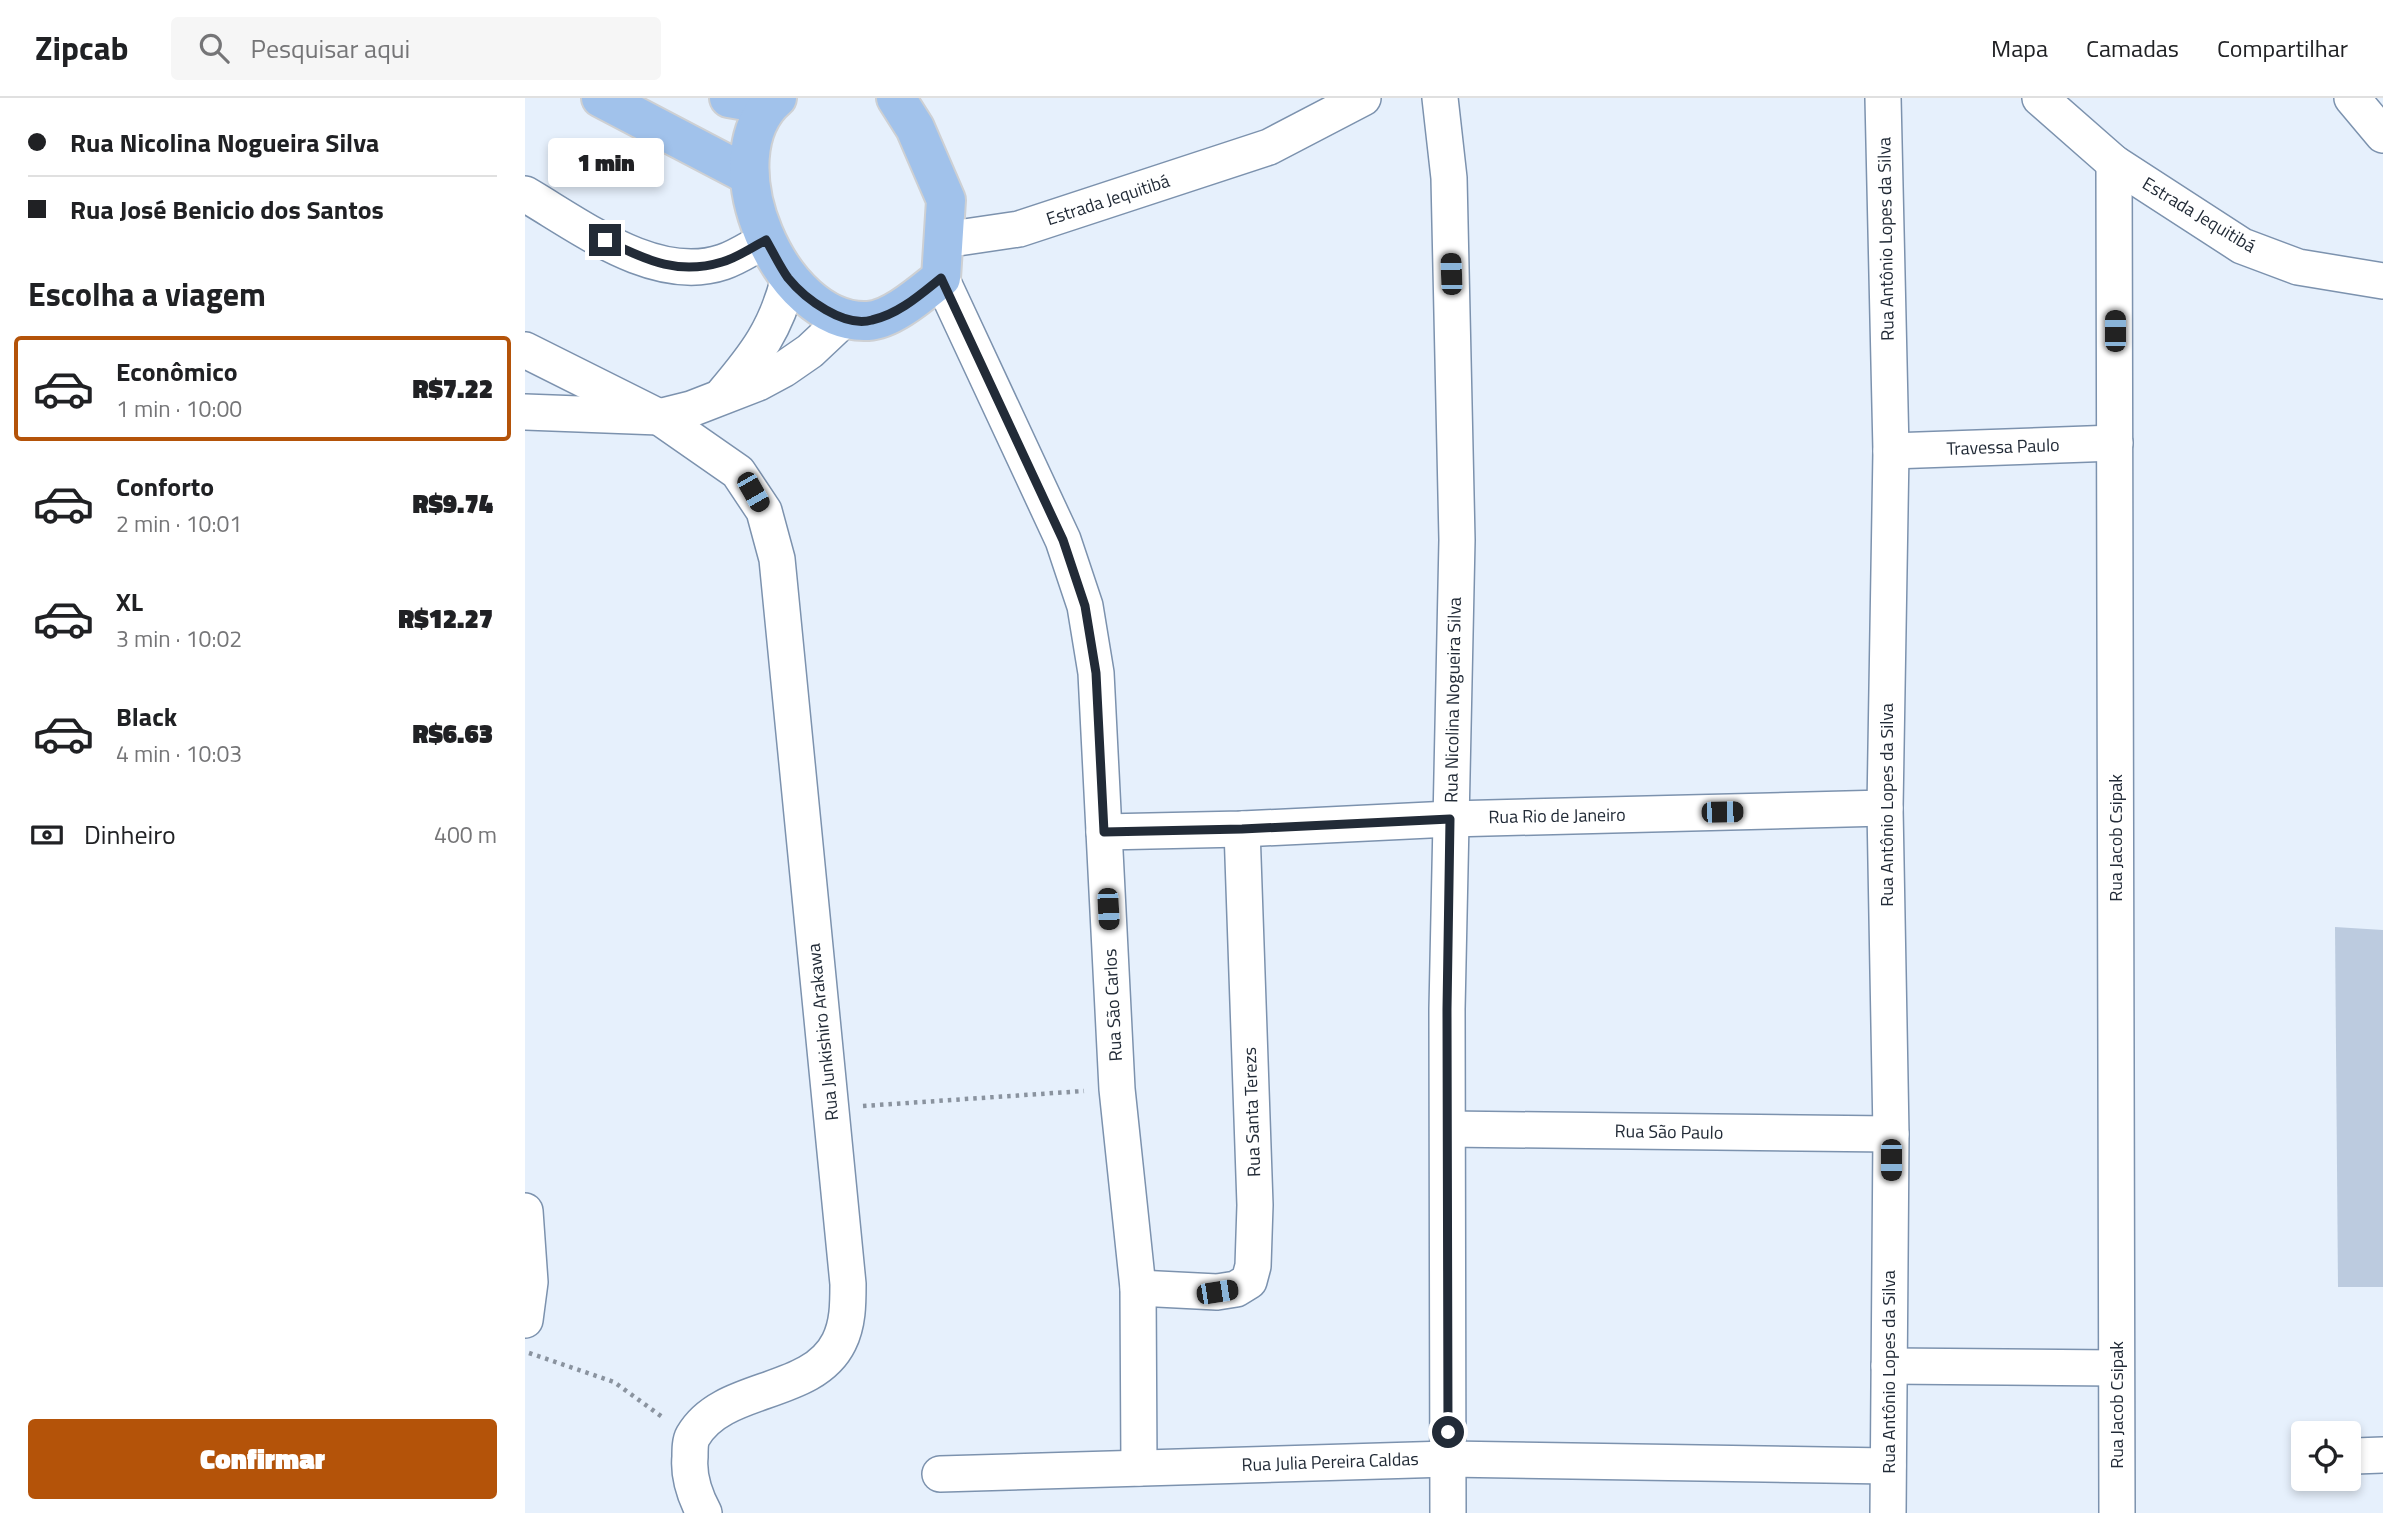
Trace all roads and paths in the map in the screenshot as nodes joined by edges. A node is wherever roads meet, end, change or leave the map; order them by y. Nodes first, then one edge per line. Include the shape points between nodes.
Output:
1 (601, 98) edge
2 (729, 98) edge
3 (896, 98) edge
4 (1326, 98) edge
5 (1363, 98) edge
6 (1440, 98) edge
7 (1883, 98) edge
8 (2040, 98) edge
9 (2352, 98) edge
10 (773, 102) edge
11 (2383, 135) edge
12 (1269, 147) junction
13 (2114, 163) junction
14 (748, 175) junction
15 (525, 194) edge
16 (766, 240) junction
17 (943, 259) junction
18 (789, 278) junction
19 (2383, 281) edge
20 (844, 319) junction
21 (525, 350) edge
22 (722, 396) junction
23 (525, 412) edge
24 (660, 417) junction
25 (2115, 443) junction
26 (1891, 451) junction
27 (1885, 808) junction
28 (1450, 819) junction
29 (1242, 829) junction
30 (1104, 832) junction
31 (1117, 1089) junction
32 (831, 1108) junction
33 (1448, 1129) junction
34 (1891, 1134) junction
35 (525, 1211) edge
36 (1138, 1288) junction
37 (525, 1320) edge
38 (525, 1352) edge
39 (1889, 1366) junction
40 (2116, 1368) junction
41 (691, 1438) junction
42 (1448, 1459) junction
43 (1888, 1466) junction
44 (1139, 1468) junction
45 (940, 1474) dead end
46 (704, 1513) edge
47 (1448, 1513) edge
48 (1888, 1513) edge
49 (2117, 1513) edge

1 - 14 main road
2 - 10 main road
3 - 17 main road via 915,128 946,200
4 - 12 street, Estrada Jequitibá
5 - 12 street, Estrada Jequitibá
6 - 28 street, Rua Nicolina Nogueira Silva via 1449,191 1456,513
7 - 26 street, Rua Antônio Lopes da Silva
8 - 13 street, Estrada Jequitibá
9 - 11 street
10 - 14 main road via 757,127
12 - 17 street, Estrada Jequitibá via 1019,229
13 - 19 street, Estrada Jequitibá via 2242,246 2298,267
13 - 25 street, Rua Jacob Csipak
14 - 16 main road
15 - 16 street via 651,262 687,268 722,262
16 - 18 main road
17 - 20 main road via 893,312 870,321
17 - 30 street, Rua São Carlos via 1063,540 1085,606 1096,673
18 - 20 main road via 823,309
18 - 22 street via 770,332
20 - 22 street via 784,369
21 - 24 street
22 - 24 street
23 - 24 street
24 - 32 street, Rua Junkishiro Arakawa via 738,472 764,511 777,559
25 - 26 street, Travessa Paulo
25 - 40 street, Rua Jacob Csipak
26 - 27 street, Rua Antônio Lopes da Silva
27 - 28 street, Rua Rio de Janeiro
27 - 34 street, Rua Antônio Lopes da Silva
28 - 29 street, Rua Rio de Janeiro
28 - 33 street, Rua Nicolina Nogueira Silva
29 - 30 street, Rua Rio de Janeiro
29 - 36 street, Rua Santa Terezs via 1255,1205 1253,1266 1249,1281 1236,1289
30 - 31 street, Rua São Carlos
31 - 32 path
31 - 36 street, Rua São Carlos
32 - 41 street, Rua Junkishiro Arakawa via 848,1284 847,1321 838,1344 800,1378 733,1403 706,1419
33 - 34 street, Rua São Paulo
33 - 42 street, Rua Nicolina Nogueira Silva
34 - 39 street, Rua Antônio Lopes da Silva
35 - 37 street via 530,1282
36 - 44 street, Rua São Carlos
38 - 41 path via 614,1382
39 - 40 street
39 - 43 street, Rua Antônio Lopes da Silva
40 - 49 street, Rua Jacob Csipak
41 - 46 street via 694,1494
42 - 43 street, Rua Julia Pereira Caldas
42 - 44 street, Rua Julia Pereira Caldas
42 - 47 street, Rua Nicolina Nogueira Silva
43 - 48 street, Rua Antônio Lopes da Silva
44 - 45 street, Rua Julia Pereira Caldas

